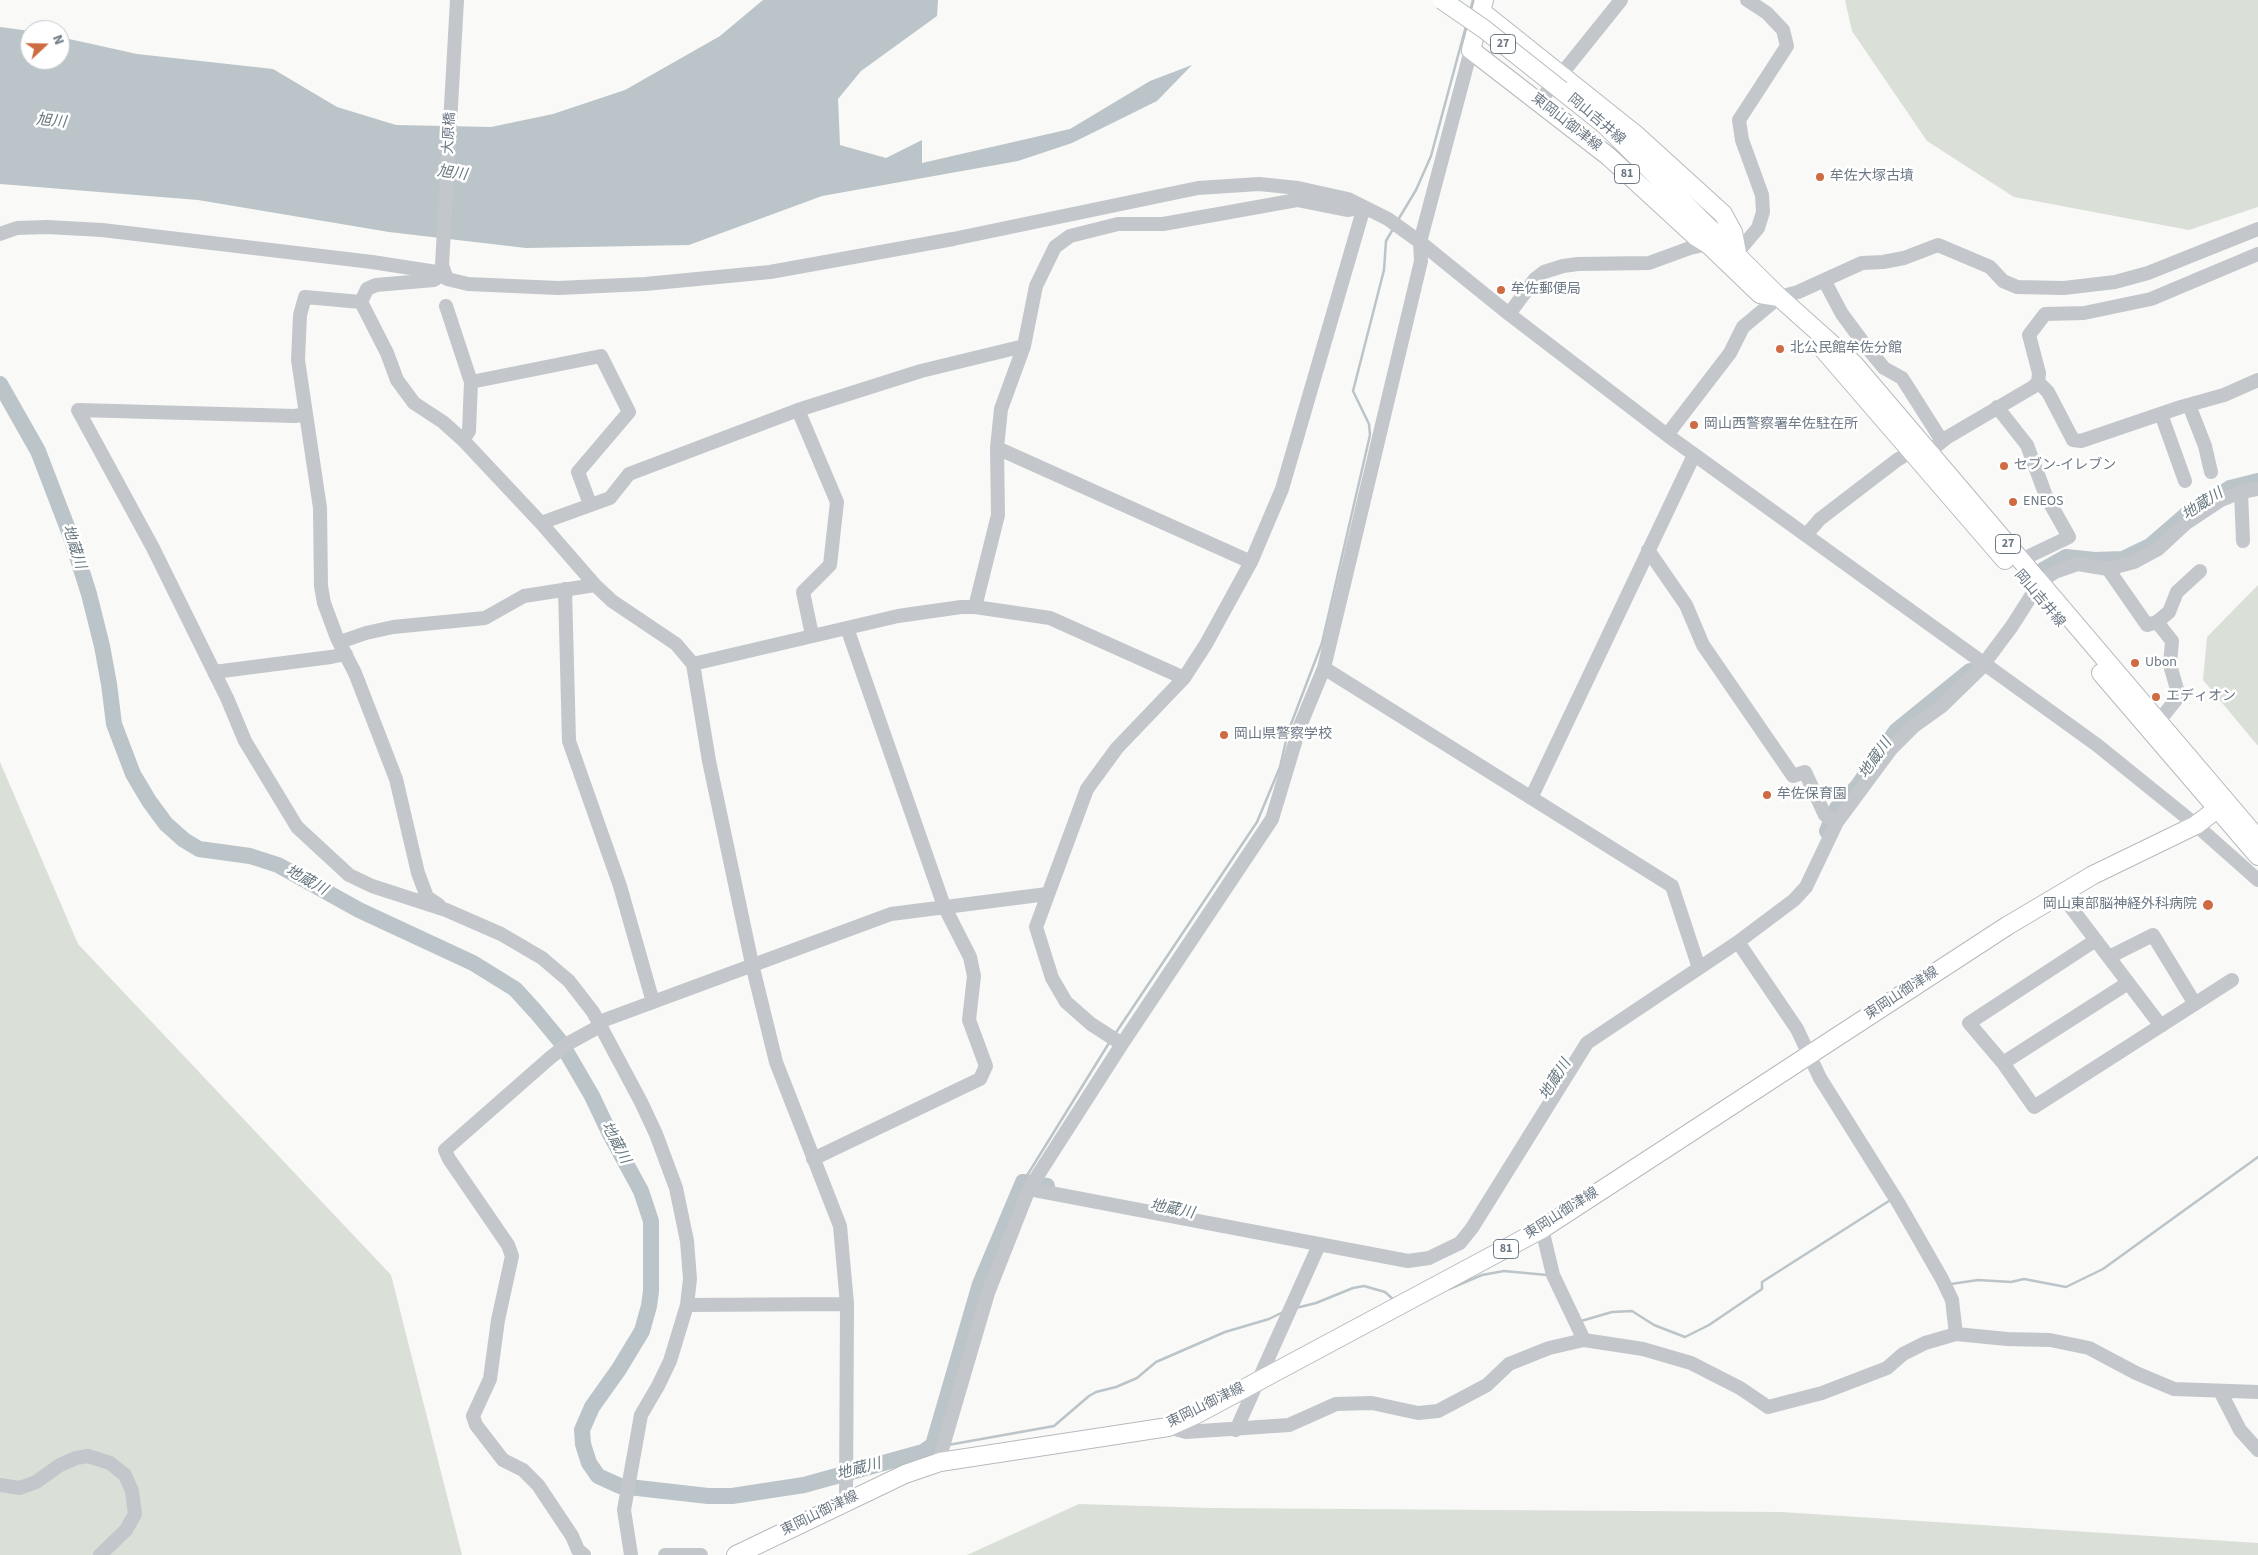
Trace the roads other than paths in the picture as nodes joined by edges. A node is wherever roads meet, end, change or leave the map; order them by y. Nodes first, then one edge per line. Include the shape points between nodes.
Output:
1 (457, 0) edge
2 (1442, 0) edge
3 (1621, 0) edge
4 (1747, 0) edge
5 (1482, 5) edge
6 (1471, 50) junction
7 (1561, 82) junction
8 (1539, 102) junction
9 (1364, 207) junction
10 (2258, 229) edge
11 (0, 234) edge
12 (1713, 238) junction
13 (1415, 239) junction
14 (1737, 253) junction
15 (2258, 254) edge
16 (442, 269) junction
17 (1824, 280) junction
18 (1779, 296) junction
19 (361, 302) junction
20 (446, 306) dead end
21 (1509, 314) junction
22 (1024, 346) junction
23 (2258, 380) edge
24 (471, 382) junction
25 (2038, 382) junction
26 (2189, 405) junction
27 (1998, 407) junction
28 (798, 410) junction
29 (306, 414) junction
30 (2161, 414) junction
31 (1667, 436) junction
32 (463, 440) junction
33 (998, 448) junction
34 (1925, 450) junction
35 (1694, 455) junction
36 (2211, 472) dead end
37 (2185, 481) dead end
38 (2258, 489) edge
39 (2241, 492) junction
40 (590, 504) junction
41 (541, 523) junction
42 (1806, 535) junction
43 (2243, 541) dead end
44 (1648, 550) junction
45 (2021, 560) junction
46 (1251, 562) junction
47 (2108, 568) junction
48 (2200, 571) dead end
49 (595, 585) junction
50 (2037, 588) junction
51 (565, 589) junction
52 (975, 607) junction
53 (2157, 622) junction
54 (848, 628) junction
55 (812, 635) junction
56 (343, 648) junction
57 (1978, 658) junction
58 (693, 664) junction
59 (1324, 668) junction
60 (214, 672) junction
61 (1184, 678) junction
62 (2158, 722) junction
63 (1531, 798) junction
64 (2221, 806) junction
65 (1837, 822) junction
66 (2196, 825) junction
67 (2258, 839) edge
68 (2258, 856) edge
69 (2258, 880) edge
70 (2060, 893) junction
71 (1047, 894) junction
72 (944, 906) junction
73 (446, 910) junction
74 (2096, 940) junction
75 (1738, 942) junction
76 (2109, 957) junction
77 (752, 964) junction
78 (1699, 968) junction
79 (2232, 980) dead end
80 (2128, 983) junction
81 (653, 1002) junction
82 (2195, 1004) junction
83 (599, 1024) junction
84 (2161, 1026) junction
85 (1122, 1044) junction
86 (1809, 1055) junction
87 (2003, 1063) junction
88 (813, 1159) junction
89 (1029, 1189) junction
90 (1542, 1229) junction
91 (1319, 1245) junction
92 (847, 1304) junction
93 (686, 1305) junction
94 (1956, 1334) junction
95 (1584, 1340) junction
96 (1257, 1381) junction
97 (2220, 1391) junction
98 (2258, 1392) edge
99 (1168, 1427) junction
100 (1236, 1430) junction
101 (2258, 1450) edge
102 (940, 1462) junction
103 (0, 1485) edge
104 (846, 1501) junction
105 (100, 1555) edge
106 (584, 1555) edge
107 (631, 1555) edge
108 (665, 1555) edge
109 (702, 1555) edge
110 (736, 1555) edge

1 - 16 street, 大原橋
2 - 7 main road, 岡山吉井線 / 27, bridge
3 - 7 street
4 - 14 street via 1783,30 1787,46 1740,120 1742,140 1762,195 1763,212 1758,228
5 - 6 main road, 81
5 - 7 main road, 81
6 - 8 main road, 東岡山御津線 / 81
6 - 13 street
7 - 8 street
7 - 12 main road, 岡山吉井線 / 27
7 - 14 main road, 81 via 1635,134 1723,214 1733,232
8 - 12 main road, 東岡山御津線 / 81 via 1608,156 1695,236
9 - 13 street via 1388,219
9 - 16 street via 1348,199 1298,188 1250,185 1198,188 954,239 770,272 645,284 558,288 468,284 447,279
9 - 22 street via 1347,210 1297,200 1163,224 1118,224 1070,236 1054,247 1036,286
9 - 46 street via 1282,489
10 - 17 street via 2148,273 2115,282 2064,288 2017,287 2002,281 1990,267 1938,245 1904,258 1862,263
11 - 16 street via 17,228 40,227 102,230
12 - 14 main road, 岡山吉井線 / 27
12 - 18 main road, 東岡山御津線 / 81 via 1760,294
12 - 21 street via 1649,263 1578,264 1544,272
13 - 21 street
13 - 59 street via 1421,261
14 - 18 main road, 岡山吉井線 / 27
15 - 25 street via 2151,299 2084,313 2045,314 2029,335 2039,373
16 - 19 street via 434,280 376,285 368,289
17 - 18 street via 1798,292
17 - 34 street via 1842,314 1865,345 1884,368 1902,378
18 - 31 street via 1743,327 1730,353
18 - 34 main road, 岡山吉井線 / 27 via 1854,364
19 - 29 street via 305,297 300,315 298,360
19 - 32 street via 397,380 414,403
20 - 24 street
21 - 31 street
22 - 28 street via 921,371
22 - 33 street via 1001,409
23 - 26 street via 2224,395
24 - 32 street via 469,431
24 - 40 street via 601,356 629,412 578,472
25 - 27 street
25 - 30 street via 2048,392 2073,440 2081,441
26 - 30 street
26 - 36 street
27 - 34 street
27 - 45 street via 2027,445 2046,496 2069,536
28 - 40 street via 629,474 610,498
28 - 55 street via 837,502 830,565 803,592
29 - 56 street via 320,508 321,586 324,603
29 - 60 street via 78,410 153,548
30 - 37 street
31 - 35 street
32 - 41 street
33 - 46 street
33 - 52 street via 998,515
34 - 42 street via 1820,519
34 - 45 main road, 岡山吉井線 / 27
34 - 50 main road, 岡山吉井線 / 27
35 - 42 street
35 - 44 street
38 - 39 street
39 - 43 street
39 - 47 street via 2221,500 2185,524 2158,549 2134,562
40 - 41 street
41 - 49 street
42 - 57 street
44 - 63 street
44 - 65 street via 1686,605 1703,645 1792,776 1805,772 1825,815
45 - 50 main road, 岡山吉井線 / 27
46 - 61 street
47 - 50 street via 2078,564 2055,572
47 - 53 street via 2147,625
48 - 53 street via 2177,592 2169,612
49 - 51 street
49 - 58 street via 612,601 676,644
50 - 57 street via 2012,626
50 - 62 main road, 岡山吉井線 / 27
50 - 64 main road, 岡山吉井線 / 27
51 - 56 street via 524,596 485,618 393,627 366,633
51 - 81 street via 569,741 620,886
52 - 54 street via 898,616
52 - 61 street via 1050,618
53 - 62 street via 2172,641 2170,665 2179,696
54 - 55 street
54 - 72 street
55 - 58 street
56 - 60 street via 331,658
56 - 73 street via 396,780 418,873 428,897
57 - 65 street via 1942,706 1914,726 1891,749
57 - 66 street via 2097,745
58 - 77 street via 709,761
59 - 63 street
59 - 85 street via 1300,726 1272,818
60 - 73 street via 245,741 297,827 349,875 372,886
61 - 71 street via 1116,748 1087,789
62 - 64 main road, 岡山吉井線 / 27
63 - 78 street via 1672,886
64 - 66 main road, 東岡山御津線 / 81
64 - 67 main road, 岡山吉井線 / 27
64 - 68 main road, 岡山吉井線 / 27
65 - 75 street via 1806,887 1794,900
66 - 69 street
66 - 70 main road, 東岡山御津線 / 81
70 - 74 street
70 - 86 main road, 東岡山御津線 / 81
71 - 72 street
71 - 85 street via 1036,927 1052,978 1066,1002 1091,1024
72 - 77 street via 891,914
72 - 88 street via 970,957 974,976 969,1020 986,1066 980,1079
73 - 83 street via 502,934 542,958 569,981
74 - 76 street
74 - 87 street via 1969,1022
75 - 78 street
75 - 86 street via 1797,1029
76 - 80 street
76 - 82 street via 2152,934
77 - 81 street
77 - 88 street via 776,1062
78 - 91 street via 1587,1043 1460,1243 1428,1258 1408,1261
79 - 82 street
80 - 84 street
80 - 87 street
81 - 83 street
82 - 84 street
83 - 93 street via 648,1118 676,1188 687,1241 690,1279
83 - 106 street via 569,1042 445,1150 512,1256 498,1320 490,1380 473,1416 476,1425 503,1460 523,1470 538,1485
84 - 87 street via 2034,1107
85 - 89 street
86 - 90 main road, 東岡山御津線 / 81
86 - 94 street via 1942,1279 1952,1300
88 - 92 street via 840,1226
89 - 91 street
89 - 102 street via 988,1293
90 - 95 street via 1553,1276
90 - 96 main road, 東岡山御津線 / 81
91 - 96 street
92 - 93 street
92 - 104 street
93 - 107 street via 670,1361 641,1416 624,1510
94 - 95 street via 1925,1342 1903,1354 1887,1368 1822,1393 1768,1407 1691,1362 1643,1349
94 - 97 street via 2050,1340 2089,1348 2174,1389
95 - 100 street via 1548,1348 1509,1364 1487,1385 1438,1411 1418,1413 1372,1403 1336,1404 1289,1425
96 - 99 main road, 東岡山御津線 / 81
96 - 100 street
97 - 98 street
97 - 101 street via 2240,1430
99 - 100 street via 1186,1432
99 - 102 main road, 東岡山御津線 / 81
102 - 104 main road, 東岡山御津線 / 81
103 - 105 street via 20,1488 76,1458 88,1456 110,1463 125,1475 132,1491 135,1514 126,1530
104 - 110 main road, 東岡山御津線 / 81
108 - 109 street

